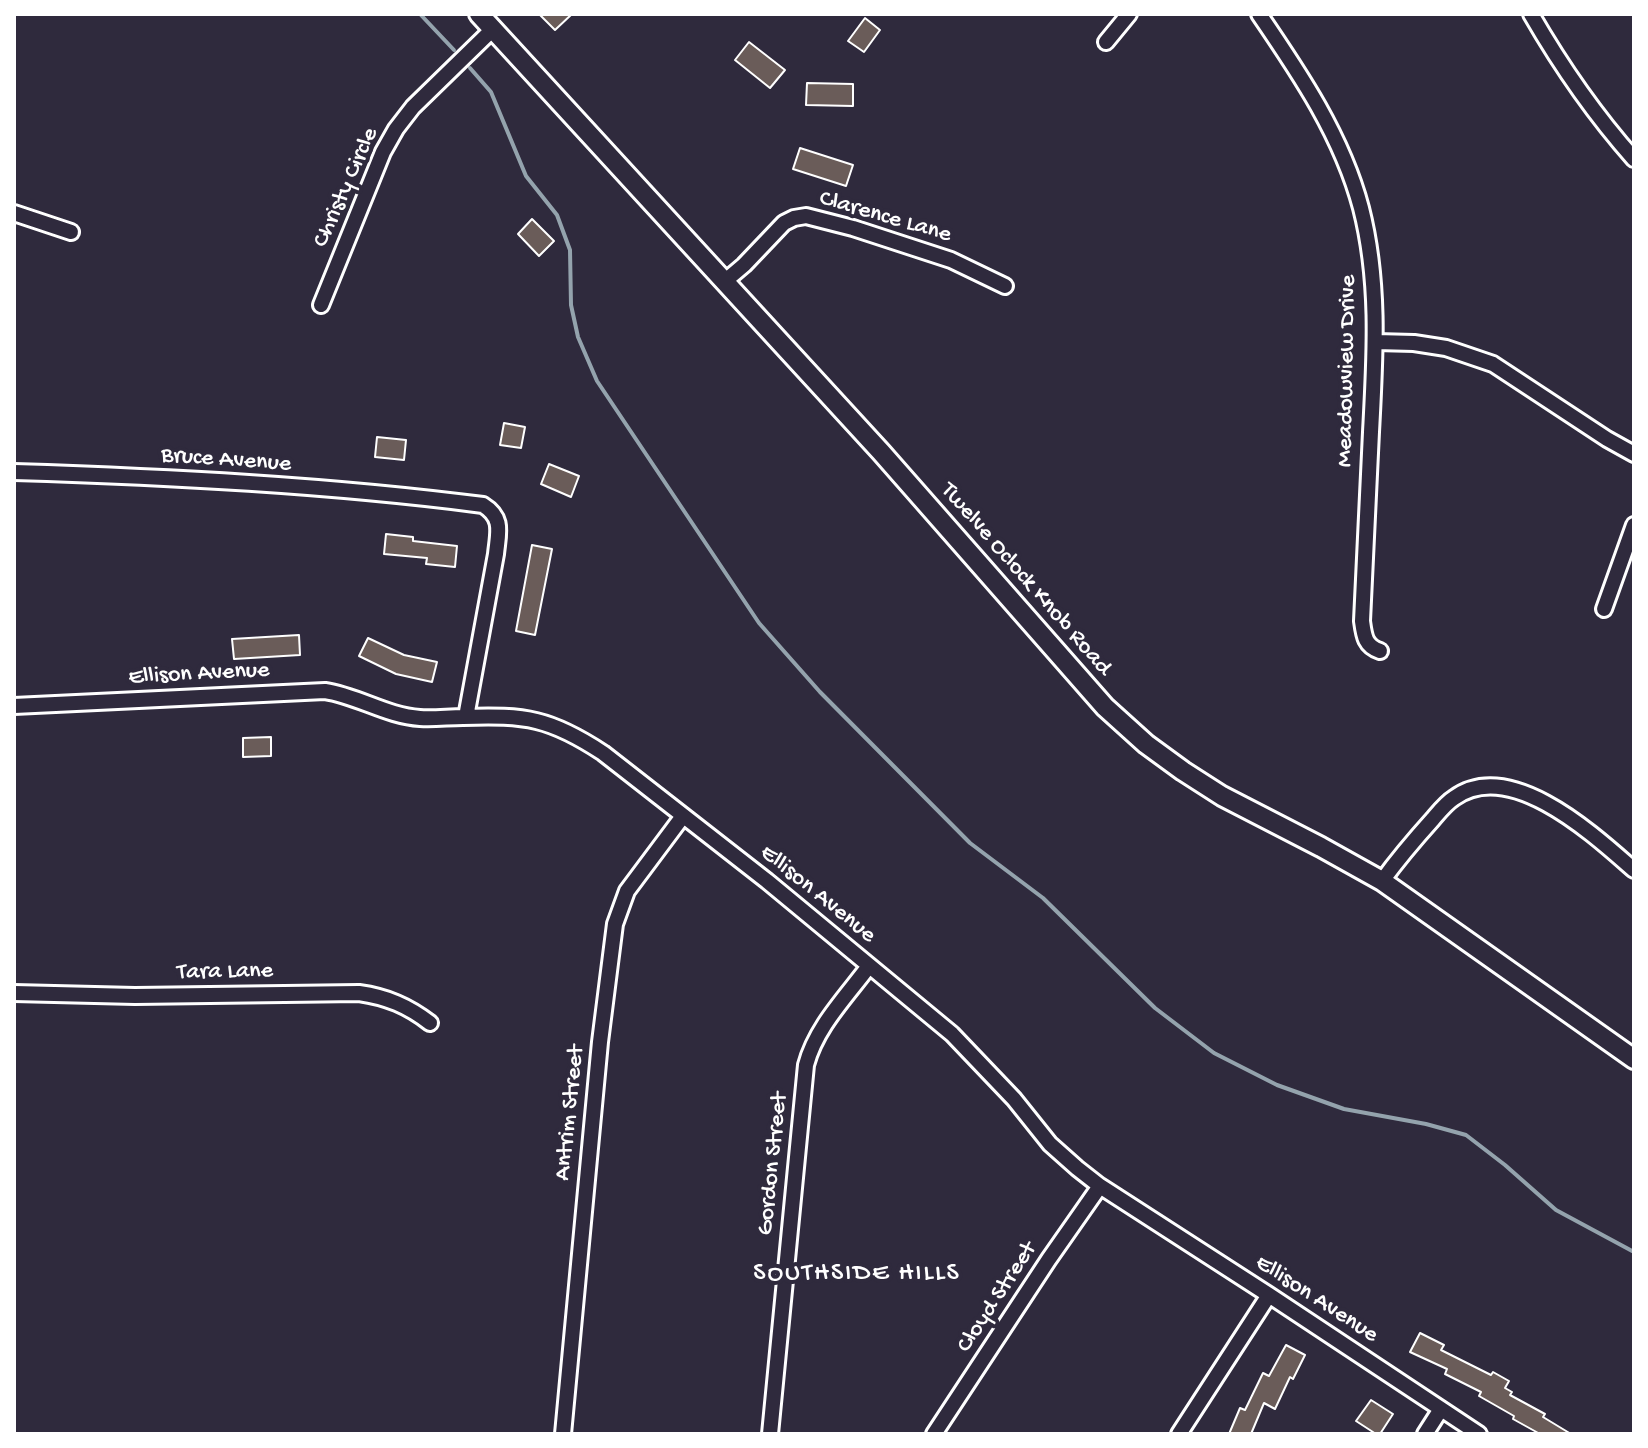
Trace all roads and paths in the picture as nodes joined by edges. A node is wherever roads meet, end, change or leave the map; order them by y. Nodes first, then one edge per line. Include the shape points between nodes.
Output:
1 (479, 14) edge
2 (1129, 14) edge
3 (1259, 14) edge
4 (1531, 14) edge
5 (492, 30) junction
6 (1106, 42) dead end
7 (1634, 159) edge
8 (14, 213) edge
9 (71, 232) dead end
10 (724, 282) junction
11 (1005, 286) dead end
12 (321, 305) dead end
13 (1376, 342) junction
14 (1634, 454) edge
15 (14, 472) edge
16 (1634, 525) edge
17 (1604, 609) dead end
18 (1380, 651) dead end
19 (14, 706) edge
20 (466, 717) junction
21 (683, 816) junction
22 (1634, 870) edge
23 (1382, 881) junction
24 (869, 966) junction
25 (14, 993) edge
26 (430, 1023) dead end
27 (1634, 1059) edge
28 (1100, 1186) junction
29 (1269, 1295) junction
30 (1441, 1409) junction
31 (563, 1434) edge
32 (770, 1434) edge
33 (934, 1434) edge
34 (1179, 1434) edge
35 (1425, 1434) edge
36 (1479, 1434) edge

1 - 5 street, Twelve Oclock Knob Road
2 - 6 street
3 - 13 street, Meadowview Drive via 1309,91 1348,168 1369,244
4 - 7 street via 1600,120
5 - 10 street, Twelve Oclock Knob Road
5 - 12 street, Christy Circle via 396,129
8 - 9 street
10 - 11 street, Clarence Lane via 784,223 806,216 951,260
10 - 23 street, Twelve Oclock Knob Road via 1105,707 1146,744 1222,796
13 - 14 street via 1446,348 1493,364
13 - 18 street, Meadowview Drive via 1362,621 1366,643
15 - 20 street, Bruce Avenue via 306,488 483,505 499,527
16 - 17 street
19 - 20 street, Ellison Avenue via 325,691 403,715
20 - 21 street, Ellison Avenue via 510,716 556,726 603,753
21 - 24 street, Ellison Avenue
21 - 31 street, Antrim Street via 627,891 615,924
22 - 23 street via 1590,831 1538,799 1477,787 1451,799
23 - 27 street, Twelve Oclock Knob Road
24 - 28 street, Ellison Avenue via 952,1034 1050,1144
24 - 32 street, Gordon Street via 809,1050
25 - 26 street, Tara Lane via 359,993 399,1003
28 - 29 street, Ellison Avenue
28 - 33 street, Cloyd Street
29 - 30 street, Ellison Avenue
29 - 34 street
30 - 35 street
30 - 36 street, Ellison Avenue

